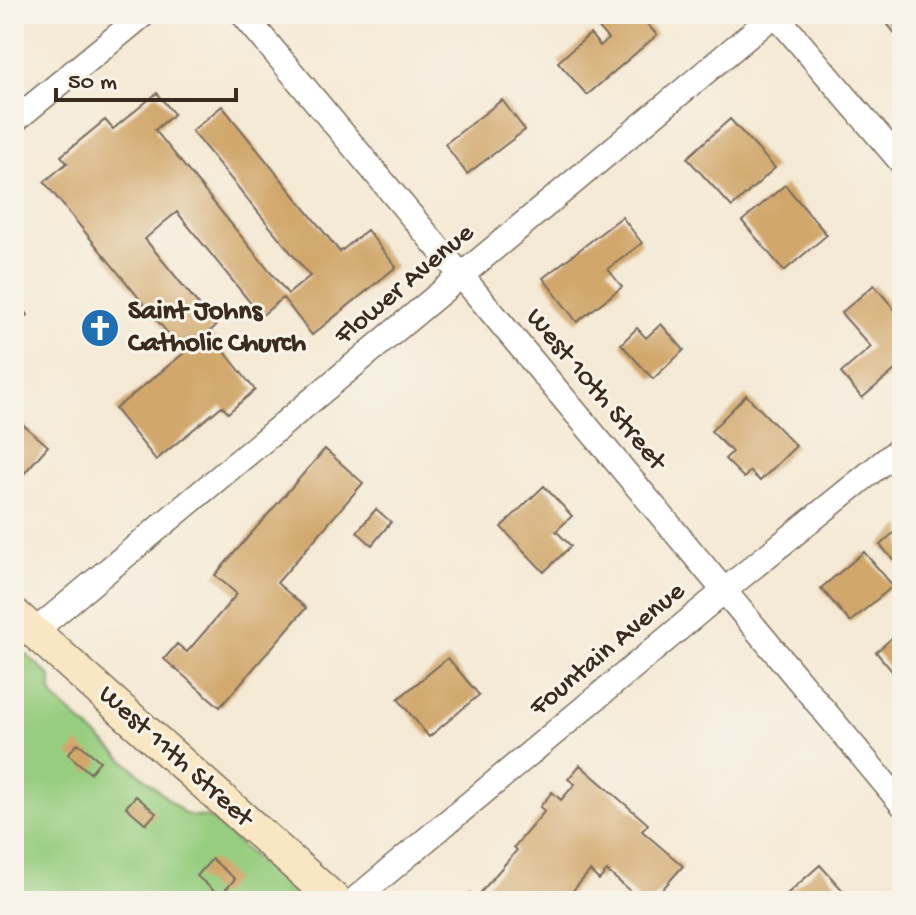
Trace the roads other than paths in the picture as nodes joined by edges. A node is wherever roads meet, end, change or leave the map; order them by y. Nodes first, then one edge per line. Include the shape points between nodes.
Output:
1 (144, 14) edge
2 (243, 14) edge
3 (775, 14) edge
4 (14, 121) edge
5 (902, 163) edge
6 (462, 277) junction
7 (902, 447) edge
8 (724, 591) junction
9 (24, 622) edge
10 (901, 802) edge
11 (336, 901) edge
12 (353, 901) edge

1 - 4 street
2 - 6 street, West 10th Street
3 - 5 street
3 - 6 street, Flower Avenue
6 - 8 street, West 10th Street
6 - 9 street, Flower Avenue
7 - 8 street, Fountain Avenue
8 - 10 street, West 10th Street
8 - 12 street, Fountain Avenue
9 - 11 main road, West 11th Street

